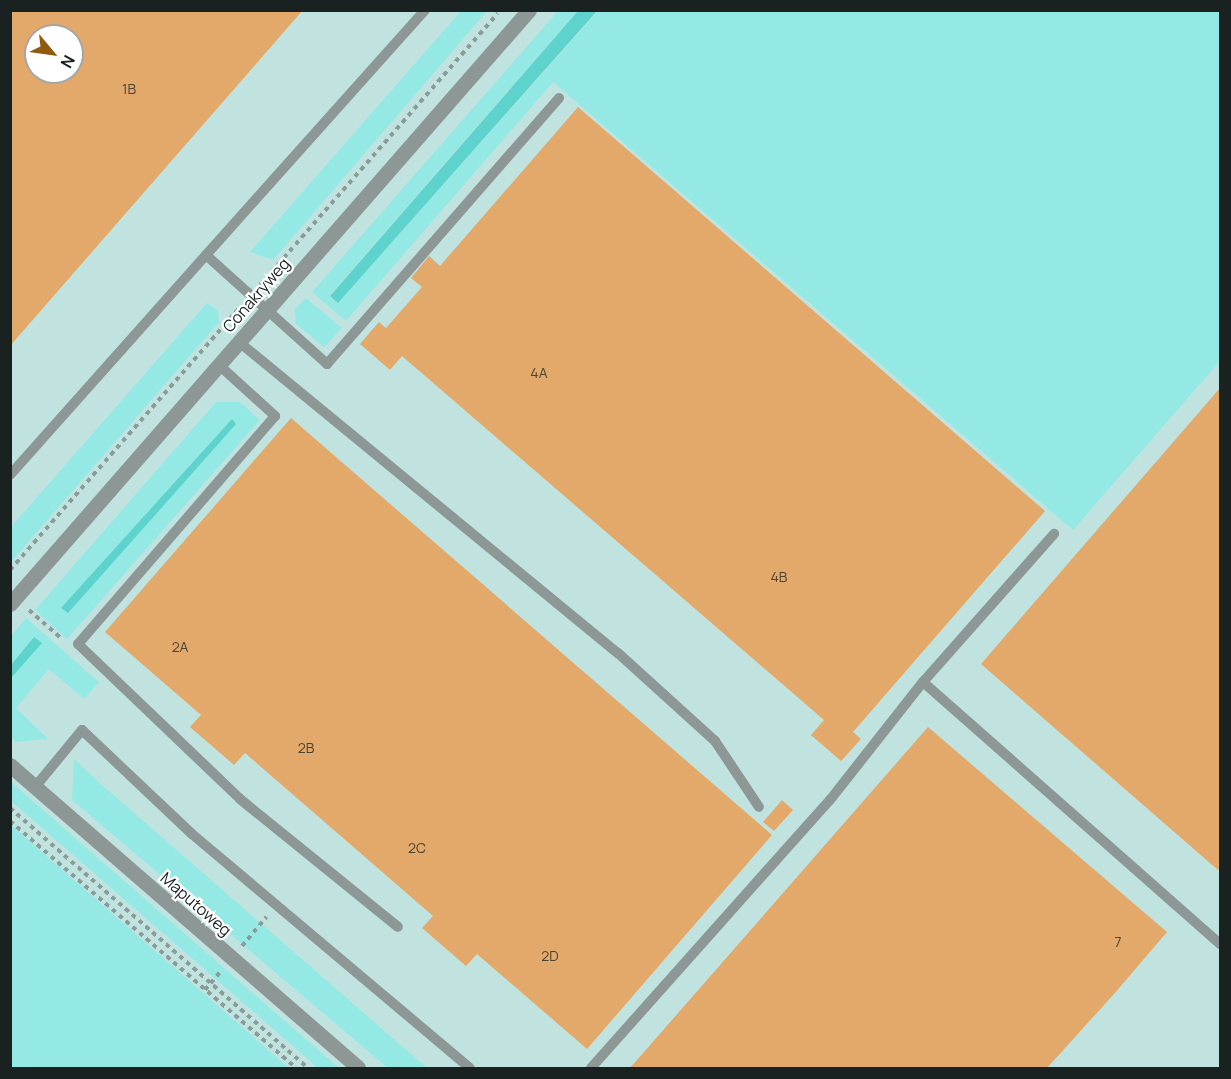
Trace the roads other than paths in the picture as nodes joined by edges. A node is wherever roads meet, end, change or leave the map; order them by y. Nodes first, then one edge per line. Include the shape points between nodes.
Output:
1 (425, 10) edge
2 (530, 10) edge
3 (559, 98) dead end
4 (206, 255) junction
5 (267, 310) junction
6 (239, 342) junction
7 (219, 365) junction
8 (10, 475) edge
9 (1054, 534) dead end
10 (13, 601) edge
11 (923, 682) junction
12 (10, 765) edge
13 (35, 787) junction
14 (759, 807) dead end
15 (398, 927) dead end
16 (1221, 944) edge
17 (358, 1068) edge
18 (470, 1068) edge
19 (591, 1068) edge

1 - 4 lane
2 - 5 street, Conakryweg
3 - 5 lane via 327,364
4 - 5 lane
4 - 8 lane
5 - 6 street, Conakryweg
6 - 7 street, Conakryweg
6 - 14 lane via 618,653 715,741
7 - 10 street, Conakryweg
7 - 15 lane via 276,416 78,644 240,799
9 - 11 lane
11 - 16 lane
11 - 19 lane via 830,800
12 - 13 street, Maputoweg
13 - 17 street, Maputoweg
13 - 18 lane via 82,730 192,834

